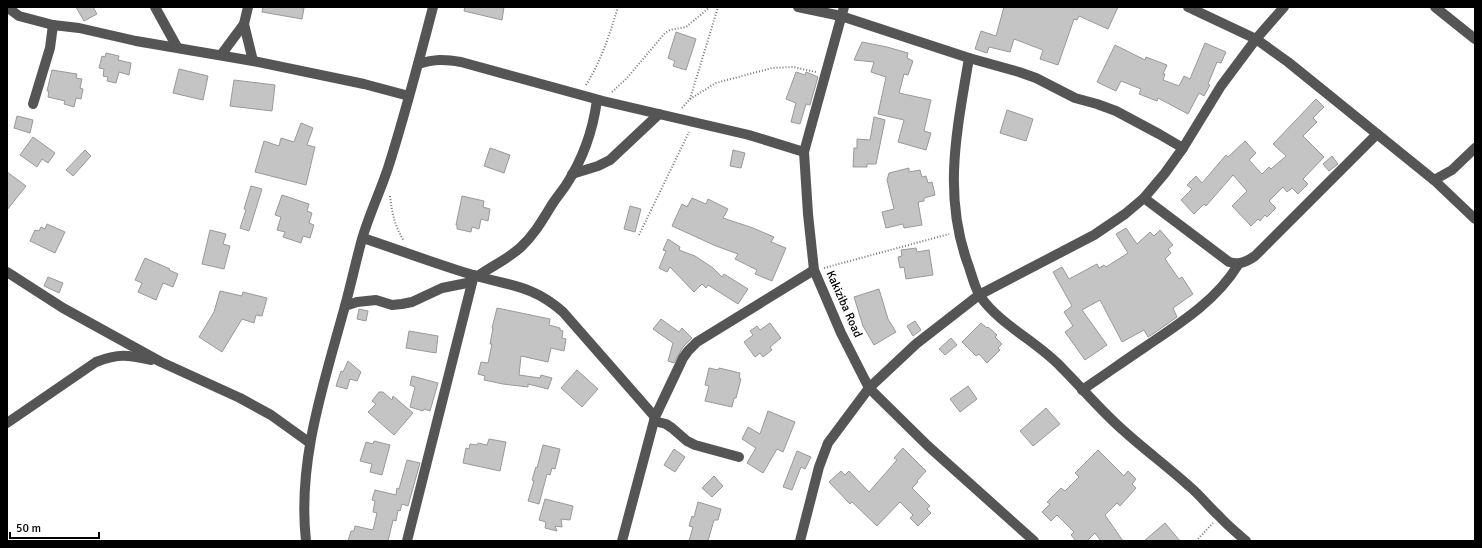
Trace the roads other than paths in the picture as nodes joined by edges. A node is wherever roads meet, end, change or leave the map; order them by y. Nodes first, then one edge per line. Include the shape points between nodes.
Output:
1 (7, 7) edge
2 (155, 7) edge
3 (248, 7) edge
4 (432, 7) edge
5 (798, 7) edge
6 (1188, 7) edge
7 (1284, 7) edge
8 (1435, 7) edge
9 (843, 12) edge
10 (244, 24) junction
11 (53, 25) junction
12 (1256, 39) junction
13 (1475, 39) edge
14 (176, 47) junction
15 (221, 55) junction
16 (969, 58) junction
17 (253, 61) junction
18 (418, 64) junction
19 (409, 96) junction
20 (600, 100) junction
21 (33, 104) dead end
22 (659, 114) junction
23 (1377, 134) junction
24 (1183, 148) junction
25 (1475, 148) edge
26 (804, 152) junction
27 (572, 174) junction
28 (1434, 180) junction
29 (1144, 198) junction
30 (1475, 219) edge
31 (363, 238) junction
32 (1238, 265) junction
33 (814, 270) junction
34 (7, 272) edge
35 (474, 278) junction
36 (979, 295) junction
37 (345, 306) junction
38 (161, 362) junction
39 (869, 388) junction
40 (1082, 390) junction
41 (654, 419) junction
42 (7, 423) edge
43 (310, 443) junction
44 (739, 457) dead end
45 (306, 541) edge
46 (407, 541) edge
47 (622, 541) edge
48 (800, 541) edge
49 (1034, 541) edge
50 (1246, 541) edge

1 - 11 street via 19,16
2 - 14 street
3 - 10 street
4 - 18 street
5 - 9 street
6 - 12 street
7 - 12 street
8 - 13 street
9 - 16 street
9 - 26 street, Kakiziba Road
10 - 15 street
10 - 17 street
11 - 14 street
11 - 21 street via 50,48
12 - 23 street
12 - 24 street via 1221,86
14 - 15 street
15 - 17 street
16 - 24 street via 1036,78 1075,98 1116,111
16 - 36 street via 956,136 953,176 958,232
17 - 19 street
18 - 19 street
18 - 20 street via 442,59 461,62
19 - 31 street via 388,168
20 - 22 street
20 - 27 street via 588,140
22 - 26 street via 749,135
22 - 27 street via 610,160
23 - 28 street
23 - 32 street via 1255,256
24 - 29 street
25 - 28 street via 1452,170
26 - 33 street, Kakiziba Road
27 - 35 street via 531,238 503,261
28 - 30 street
29 - 32 street via 1229,262
29 - 36 street via 1094,235
31 - 35 street
31 - 37 street
32 - 40 street via 1218,291 1188,318
33 - 39 street, Kakiziba Road via 841,333
33 - 41 street via 692,346 683,358
34 - 38 street via 63,308
35 - 37 street via 442,288 412,302 392,305 376,300
35 - 41 street via 524,288 550,301 563,312
35 - 46 street
36 - 39 street via 916,344
36 - 40 street via 998,316 1062,367
37 - 43 street via 327,367
38 - 42 street via 126,355 111,356 96,362
38 - 43 street via 240,398 271,415
39 - 48 street via 828,443 819,467
39 - 49 street, Kakiziba Road via 928,446
40 - 50 street via 1123,430 1190,486
41 - 44 street via 666,424 695,445
41 - 47 street
43 - 45 street via 304,514

